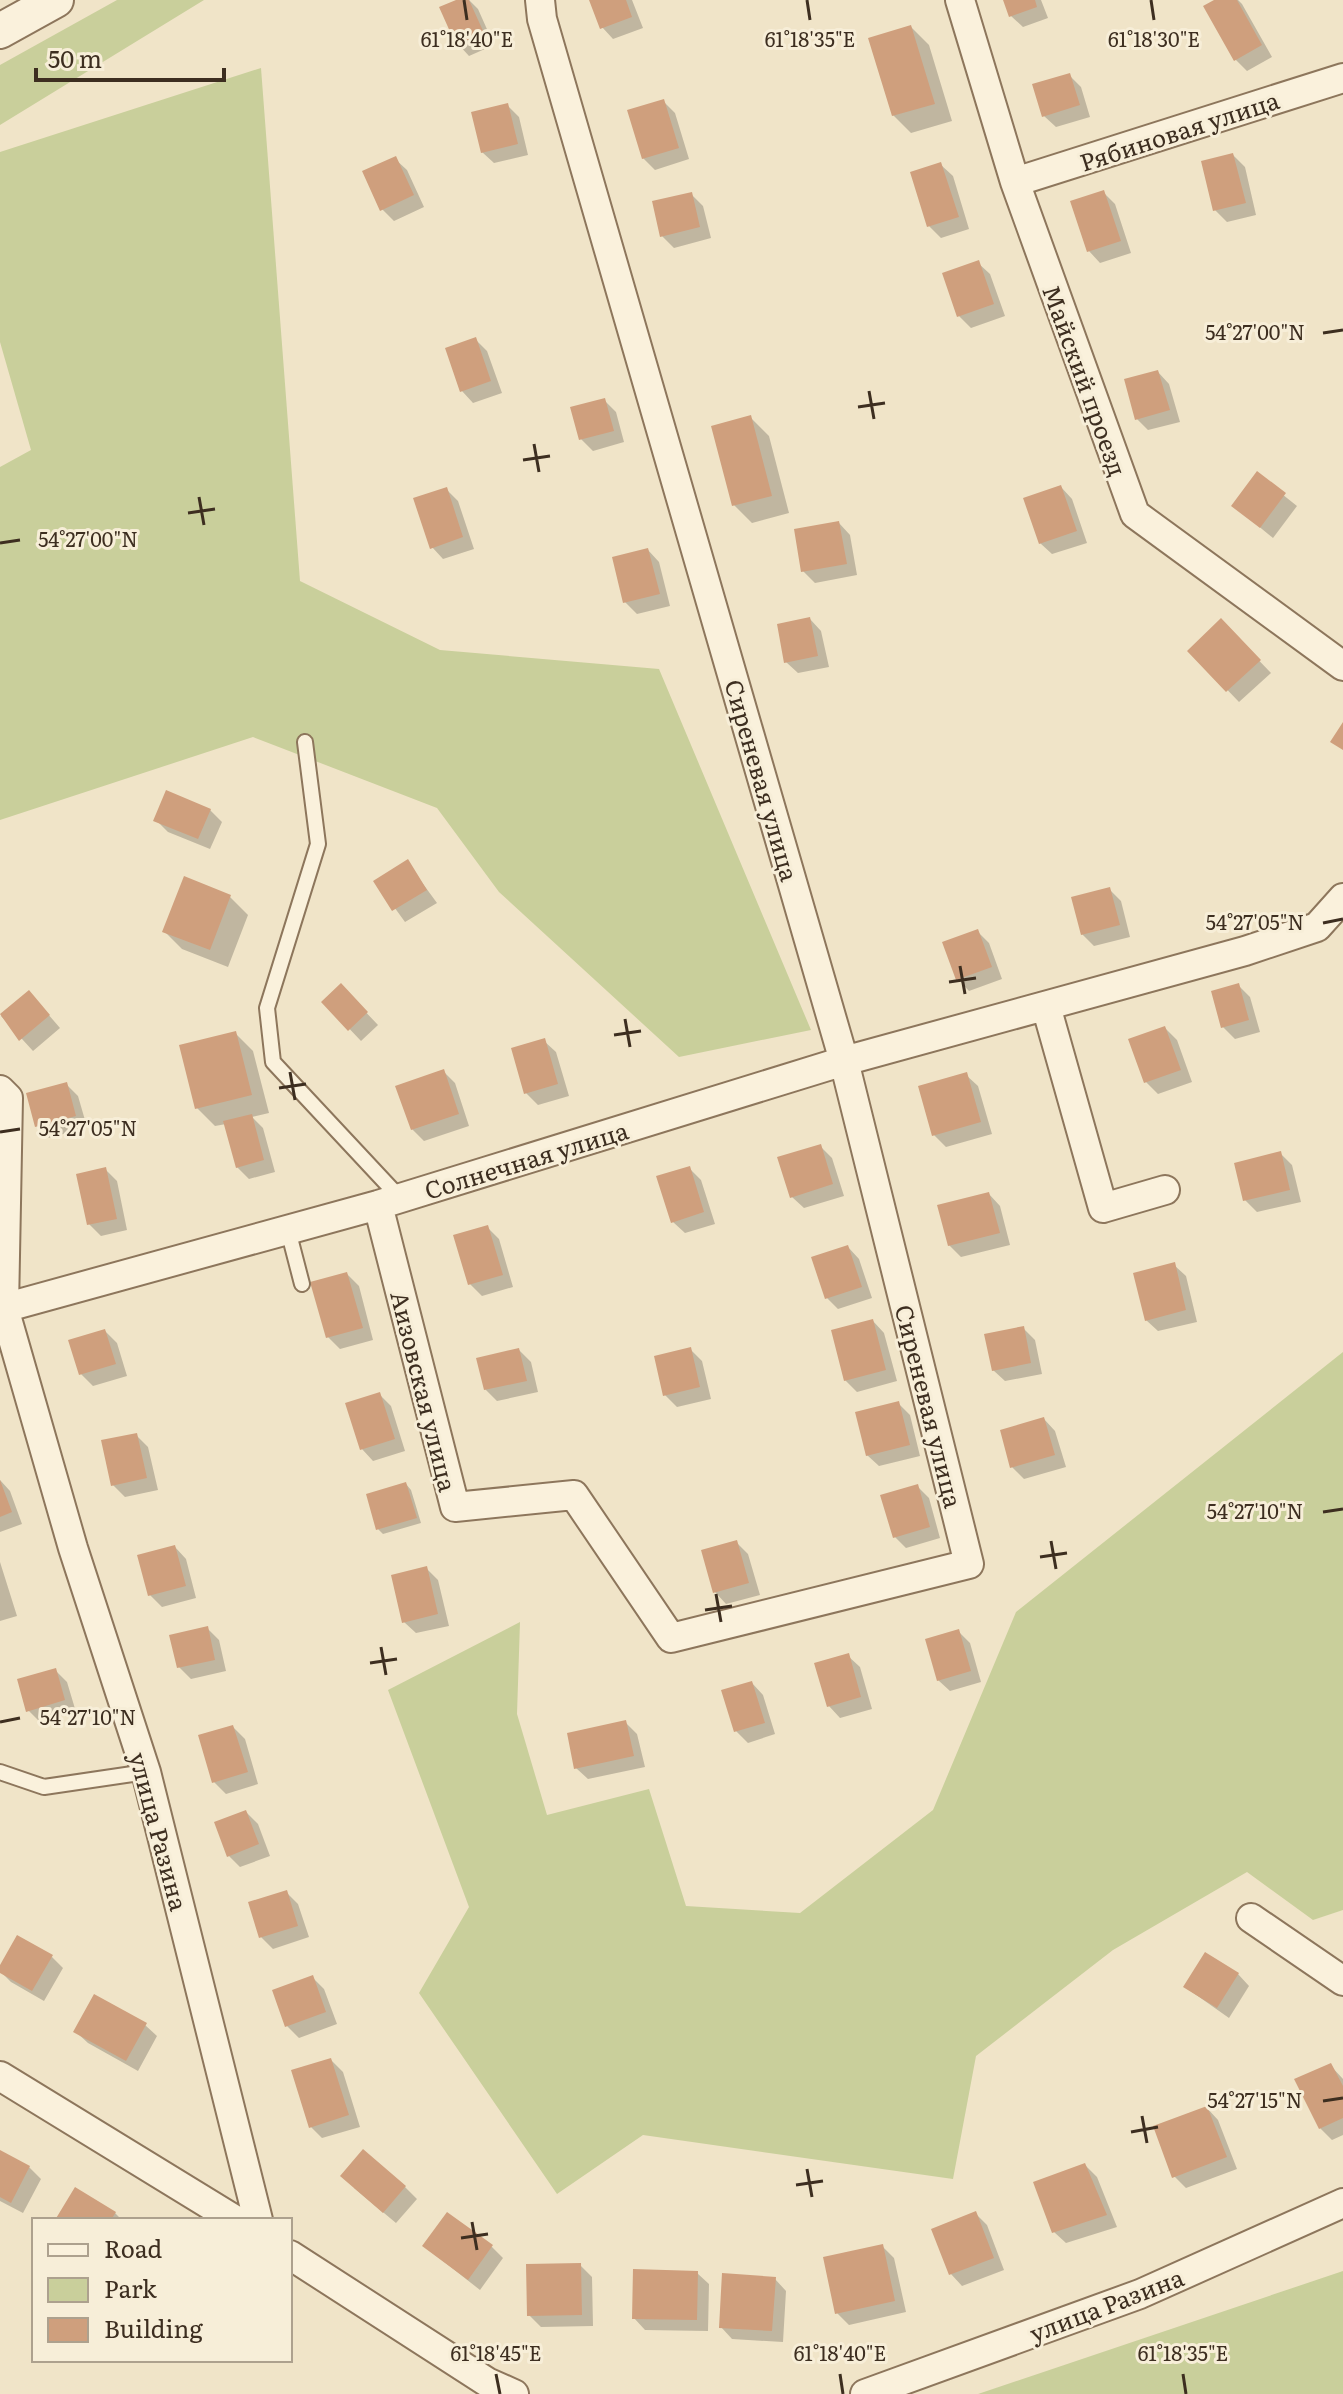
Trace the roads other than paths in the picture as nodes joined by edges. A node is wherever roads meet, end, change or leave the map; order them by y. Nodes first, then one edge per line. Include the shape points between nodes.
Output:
1 (56, 0) edge
2 (540, 0) edge
3 (960, 0) edge
4 (0, 31) edge
5 (1343, 78) edge
6 (1015, 182) junction
7 (1343, 666) edge
8 (305, 742) dead end
9 (1343, 898) edge
10 (1046, 1006) junction
11 (844, 1061) junction
12 (0, 1090) edge
13 (1165, 1190) dead end
14 (389, 1202) junction
15 (288, 1230) junction
16 (302, 1284) dead end
17 (2, 1308) edge
18 (969, 1564) joint
19 (0, 1772) edge
20 (146, 1772) junction
21 (1251, 1918) dead end
22 (1343, 1981) edge
23 (0, 2076) edge
24 (1343, 2203) edge
25 (232, 2218) edge
26 (258, 2218) edge
27 (292, 2256) edge
28 (514, 2394) edge
29 (865, 2394) edge

1 - 4 street
2 - 11 street, Сиреневая улица
3 - 6 street, Майский проезд
5 - 6 street, Рябиновая улица
6 - 7 street, Майский проезд via 1135,514
8 - 14 lane via 318,844 267,1008 273,1062
9 - 10 street, Солнечная улица via 1317,927
10 - 11 street, Солнечная улица
10 - 13 street via 1103,1208
11 - 14 street, Солнечная улица
11 - 18 street, Сиреневая улица
12 - 17 street via 8,1098
14 - 15 street, Солнечная улица
14 - 18 street, Аизовская улица via 455,1507 574,1495 671,1638
15 - 16 lane
15 - 17 street, Солнечная улица
17 - 20 street, улица Разина
19 - 20 lane via 44,1787
20 - 26 street, улица Разина
21 - 22 street
23 - 25 street
24 - 29 street, улица Разина via 1140,2294
27 - 28 street via 487,2382

